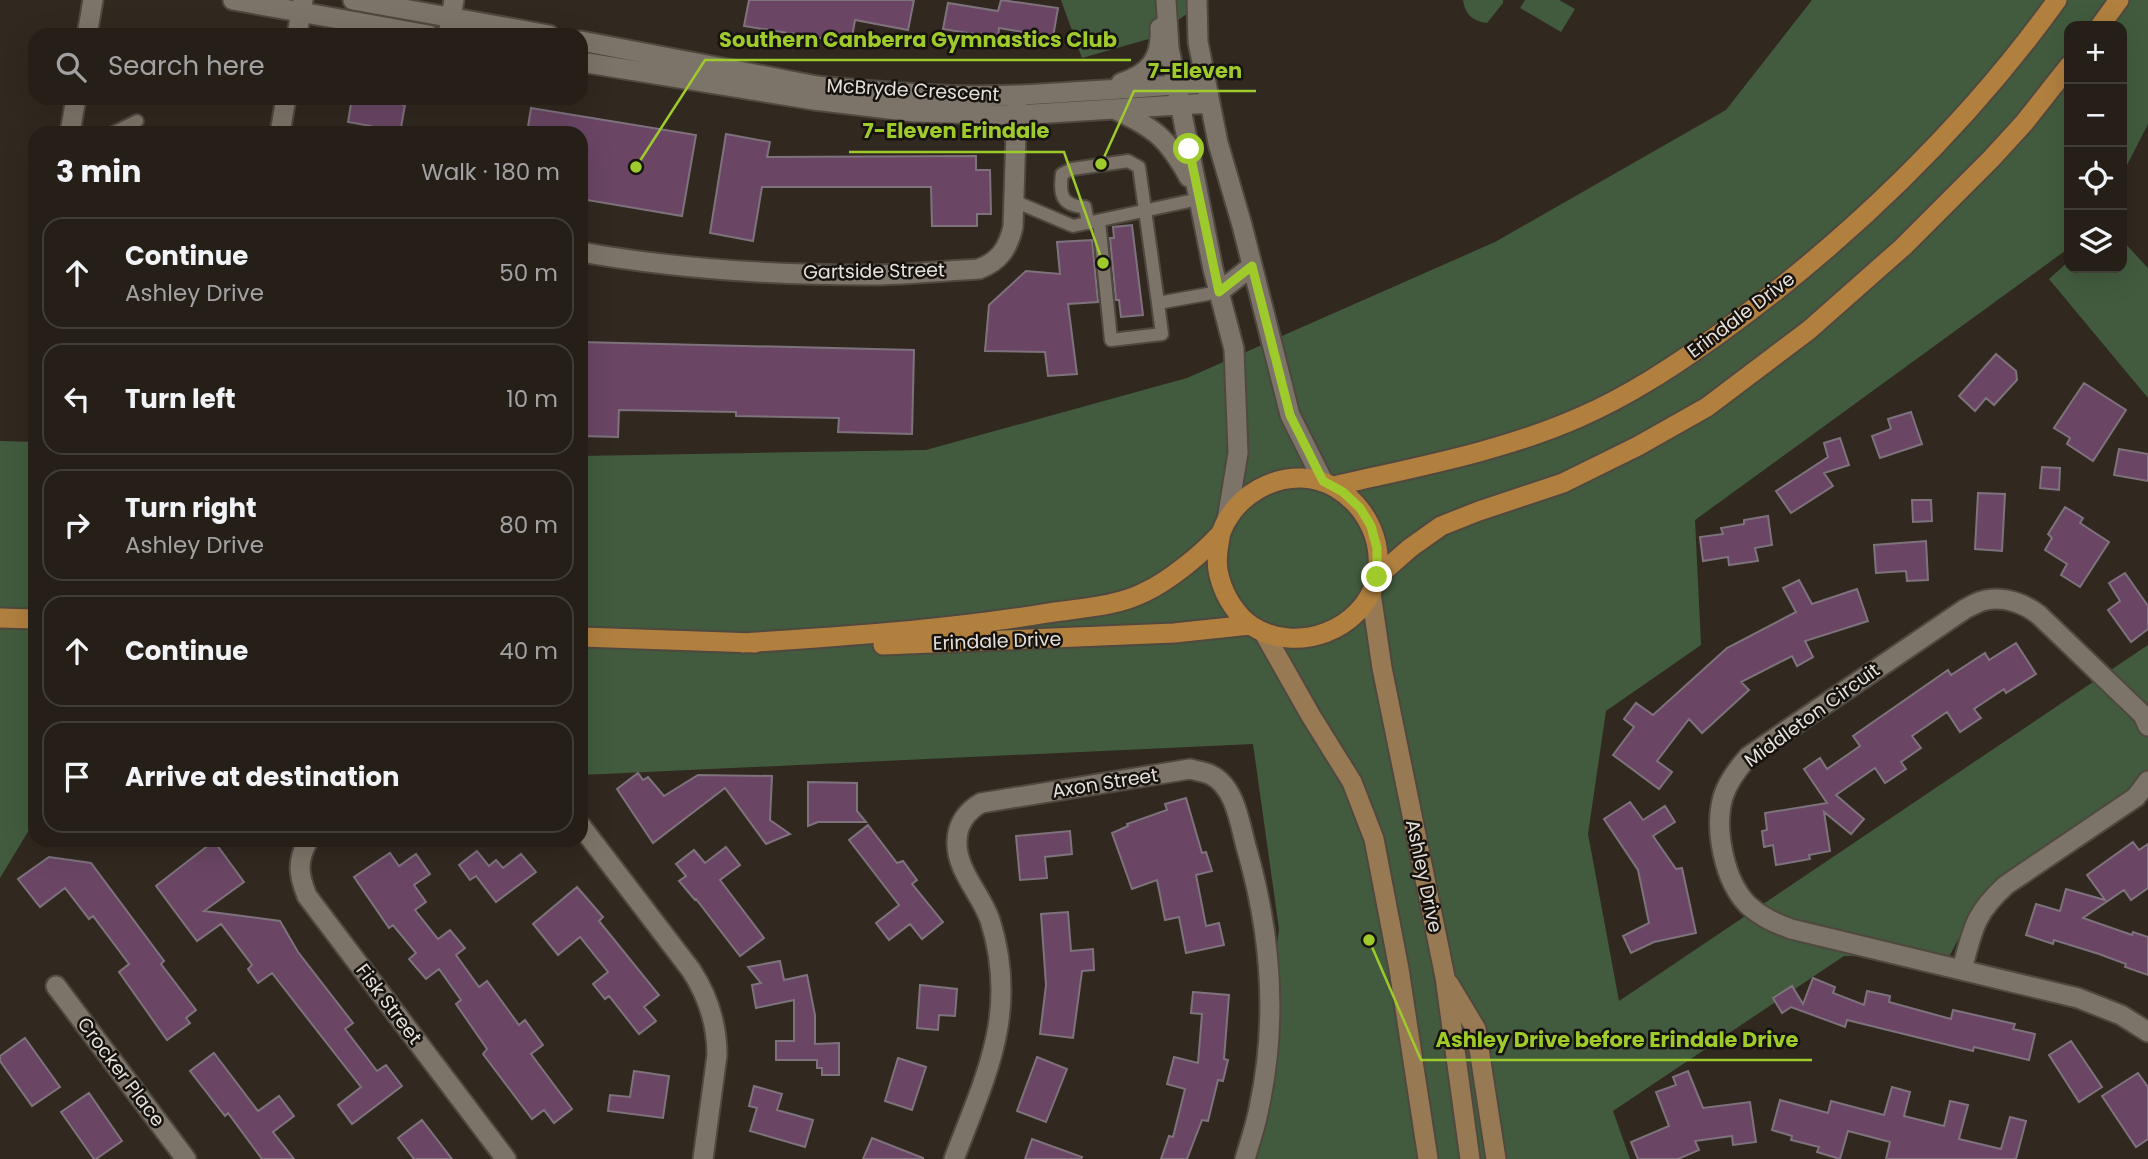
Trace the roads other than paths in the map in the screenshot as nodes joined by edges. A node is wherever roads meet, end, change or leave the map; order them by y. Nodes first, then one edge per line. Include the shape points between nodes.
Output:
1 (93, 0) edge
2 (233, 0) edge
3 (353, 0) edge
4 (1164, 0) edge
5 (1197, 0) edge
6 (2057, 0) edge
7 (2119, 0) edge
8 (302, 6) edge
9 (451, 18) edge
10 (2104, 21) edge
11 (88, 28) edge
12 (298, 28) edge
13 (398, 28) edge
14 (509, 28) edge
15 (588, 43) edge
16 (588, 63) edge
17 (2064, 72) edge
18 (750, 81) junction
19 (1206, 83) junction
20 (1176, 85) junction
21 (1100, 90) junction
22 (833, 95) junction
23 (1018, 95) junction
24 (1210, 103) junction
25 (75, 105) edge
26 (285, 105) edge
27 (1180, 105) junction
28 (1115, 109) junction
29 (1017, 116) junction
30 (137, 121) dead end
31 (71, 126) edge
32 (127, 126) edge
33 (281, 126) edge
34 (1198, 196) junction
35 (1014, 201) junction
36 (1146, 210) junction
37 (1094, 222) junction
38 (588, 253) edge
39 (1252, 266) junction
40 (1219, 292) junction
41 (1158, 303) junction
42 (1328, 484) junction
43 (1224, 526) junction
44 (1374, 585) junction
45 (0, 618) edge
46 (28, 619) edge
47 (1257, 629) junction
48 (588, 637) edge
49 (743, 643) junction
50 (2148, 726) edge
51 (2148, 781) edge
52 (588, 835) edge
53 (305, 847) edge
54 (1962, 969) junction
55 (1445, 977) junction
56 (55, 986) dead end
57 (2148, 1032) edge
58 (1427, 1150) edge
59 (187, 1159) edge
60 (506, 1159) edge
61 (703, 1159) edge
62 (954, 1159) edge
63 (1245, 1159) edge
64 (1470, 1159) edge
65 (1496, 1159) edge

1 - 11 street
2 - 8 street
3 - 9 street
4 - 20 street
4 - 21 street via 1159,15 1161,41 1150,67 1137,78
5 - 19 street via 1198,42
6 - 42 main road, Erindale Drive via 1960,119 1858,220 1751,311 1677,364 1618,400 1536,435 1492,449
7 - 10 main road
8 - 12 street
8 - 13 street
9 - 14 street
15 - 18 street, McBryde Crescent
16 - 18 street, McBryde Crescent
17 - 44 main road via 1991,159 1903,247 1707,407 1563,483 1441,526 1410,548
18 - 22 street, McBryde Crescent
19 - 20 street, McBryde Crescent
19 - 24 street
20 - 21 street, McBryde Crescent
20 - 27 street
21 - 23 street, McBryde Crescent
22 - 23 street, McBryde Crescent
22 - 29 street, McBryde Crescent via 914,111
23 - 29 street, Gartside Street
24 - 27 street, McBryde Crescent
24 - 39 street
25 - 31 street
26 - 33 street
27 - 28 street, McBryde Crescent
27 - 34 street
28 - 29 street, McBryde Crescent
28 - 34 street via 1145,123 1163,138
29 - 35 street, Gartside Street
30 - 32 lane
34 - 36 lane
34 - 40 street
35 - 37 lane via 1073,226
35 - 38 street, Gartside Street via 1009,242 1002,255 979,269 869,275 721,271
36 - 37 lane
36 - 37 lane via 1139,167 1128,161 1062,174 1061,195 1074,206 1085,207
36 - 41 lane
37 - 41 lane via 1111,340 1162,334
39 - 40 street
39 - 42 street via 1290,415
40 - 41 lane
40 - 43 street via 1234,349 1238,453
42 - 43 main road via 1301,478 1258,488 1240,502
42 - 44 main road via 1360,508 1371,526 1377,548
43 - 47 main road via 1217,555 1219,578 1227,599
43 - 49 main road, Erindale Drive via 1175,575 1144,593 1112,603 996,622
44 - 47 main road via 1357,613 1336,629 1311,638 1285,638
44 - 55 main road, Ashley Drive via 1382,668
45 - 46 main road
47 - 49 main road, Erindale Drive via 842,647
47 - 58 main road via 1352,782 1374,839
48 - 49 main road, Erindale Drive
50 - 54 street, Middleton Circuit via 2143,715 2039,615 2009,600 1986,600 1965,609 1776,737 1733,774 1723,798 1720,824 1727,870 1748,905 1768,921 1791,929
51 - 54 street via 2136,797 1987,902 1974,925
52 - 61 street via 691,970 711,1009 717,1055
53 - 60 street, Fisk Street via 300,876 307,896
54 - 57 street, Middleton Circuit via 2078,998
55 - 64 main road, Ashley Drive
55 - 65 main road via 1476,1029
56 - 59 street, Crocker Place
62 - 63 street, Axon Street via 987,1074 998,1036 1002,997 999,957 989,919 961,863 957,841 962,820 981,803 1190,769 1212,776 1233,801 1258,891 1268,953 1268,1046 1259,1108

